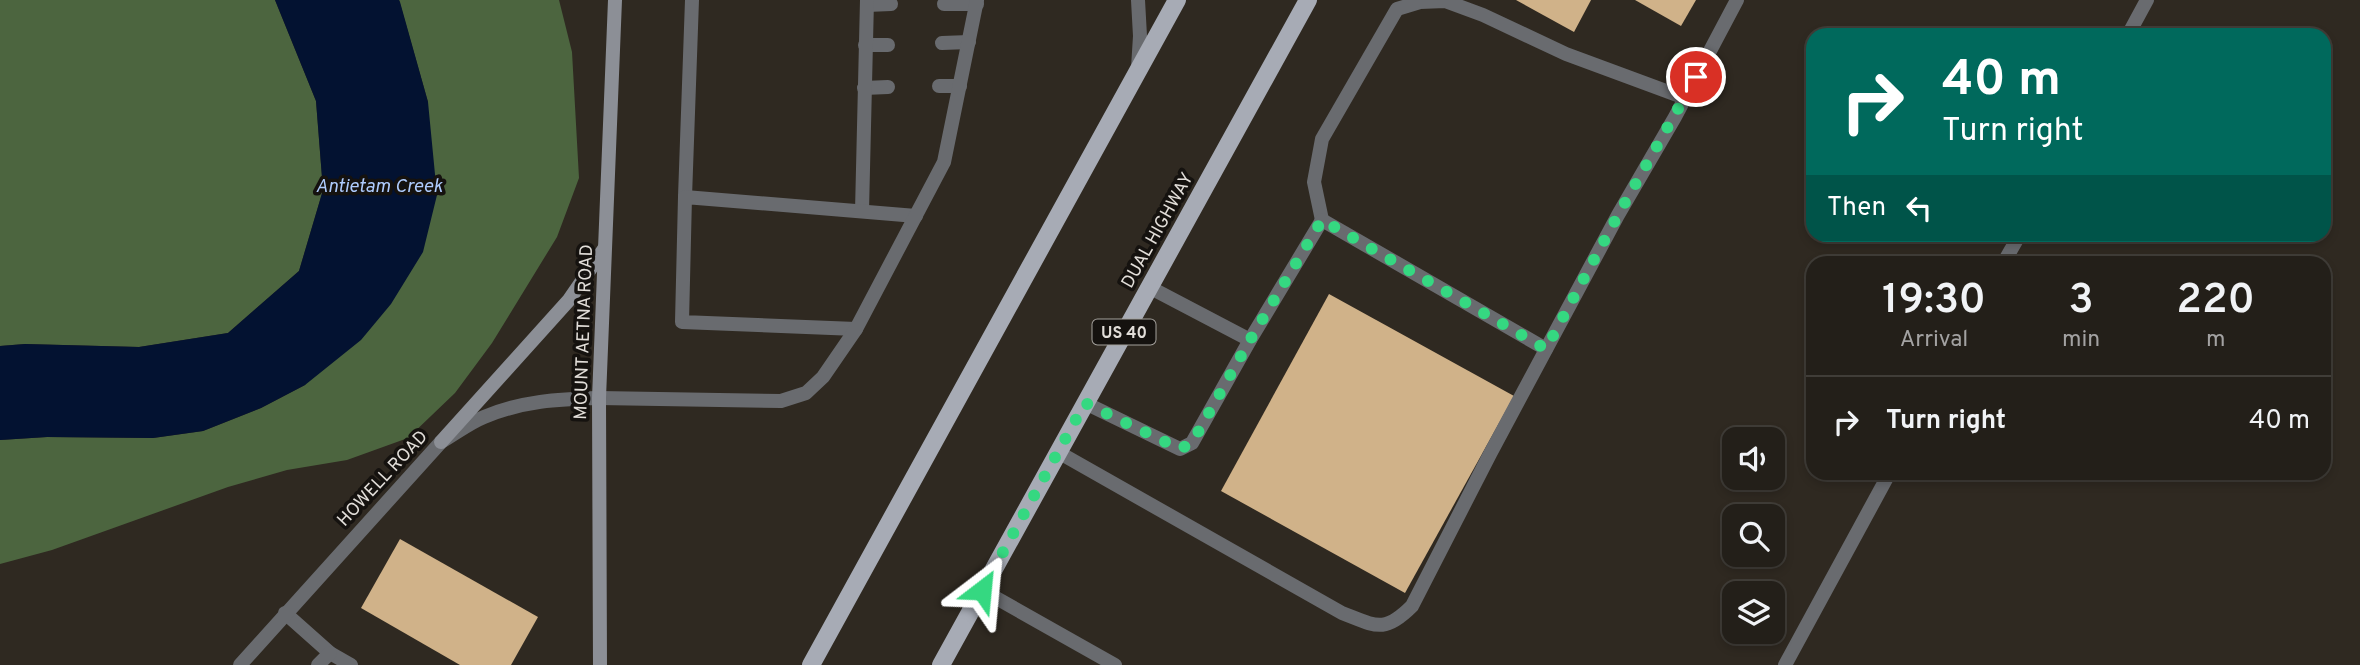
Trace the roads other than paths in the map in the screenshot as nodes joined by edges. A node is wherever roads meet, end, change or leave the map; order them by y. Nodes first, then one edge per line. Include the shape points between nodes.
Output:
1 (614, 0) edge
2 (692, 0) edge
3 (1138, 0) edge
4 (1177, 0) edge
5 (1308, 0) edge
6 (1737, 0) edge
7 (2147, 0) edge
8 (867, 2) edge
9 (977, 2) edge
10 (891, 4) dead end
11 (944, 4) dead end
12 (2132, 28) edge
13 (969, 42) junction
14 (942, 43) dead end
15 (888, 45) dead end
16 (864, 46) junction
17 (1137, 71) junction
18 (939, 86) dead end
19 (960, 86) junction
20 (888, 87) dead end
21 (864, 88) junction
22 (1685, 98) junction
23 (685, 197) junction
24 (862, 211) junction
25 (916, 216) junction
26 (1322, 220) junction
27 (604, 248) junction
28 (1149, 287) junction
29 (856, 329) junction
30 (1250, 340) junction
31 (1546, 349) junction
32 (599, 398) junction
33 (1085, 403) junction
34 (441, 443) junction
35 (1058, 452) junction
36 (1886, 480) edge
37 (982, 590) junction
38 (285, 613) junction
39 (330, 653) junction
40 (246, 663) edge
41 (945, 664) edge
42 (318, 665) edge
43 (351, 665) edge
44 (600, 665) edge
45 (811, 665) edge
46 (1115, 665) edge
47 (1785, 665) edge

1 - 27 street, MOUNT AETNA ROAD
2 - 23 street
3 - 17 street
4 - 17 main road
5 - 28 main road, DUAL HIGHWAY / US 40
6 - 22 street
7 - 12 street
8 - 10 street
8 - 16 street
9 - 11 street
9 - 13 street, HOWELL ROAD
13 - 14 street
13 - 19 street, HOWELL ROAD
15 - 16 street
16 - 21 street
17 - 45 main road
18 - 19 street
19 - 25 street, HOWELL ROAD via 944,162
20 - 21 street
21 - 24 street
22 - 26 street via 1566,54 1445,1 1397,9 1322,139 1314,182
22 - 31 street
23 - 24 street
23 - 29 street via 682,322
24 - 25 street
25 - 29 street, HOWELL ROAD
26 - 30 street
26 - 31 street
27 - 32 street, MOUNT AETNA ROAD
27 - 34 street via 569,300
28 - 30 street
28 - 33 main road, DUAL HIGHWAY / US 40
29 - 32 street, HOWELL ROAD via 824,377 806,393 781,401
30 - 33 street via 1192,443 1184,449
31 - 35 street via 1412,606 1396,622 1384,625 1342,613
32 - 34 street, HOWELL ROAD via 517,405 481,418
32 - 44 street, MOUNT AETNA ROAD
33 - 35 main road, DUAL HIGHWAY / US 40
34 - 38 street, HOWELL ROAD
35 - 37 main road, DUAL HIGHWAY / US 40
36 - 47 street
37 - 41 main road, DUAL HIGHWAY / US 40
37 - 46 street
38 - 39 street
38 - 40 street, HOWELL ROAD
39 - 42 street
39 - 43 street

